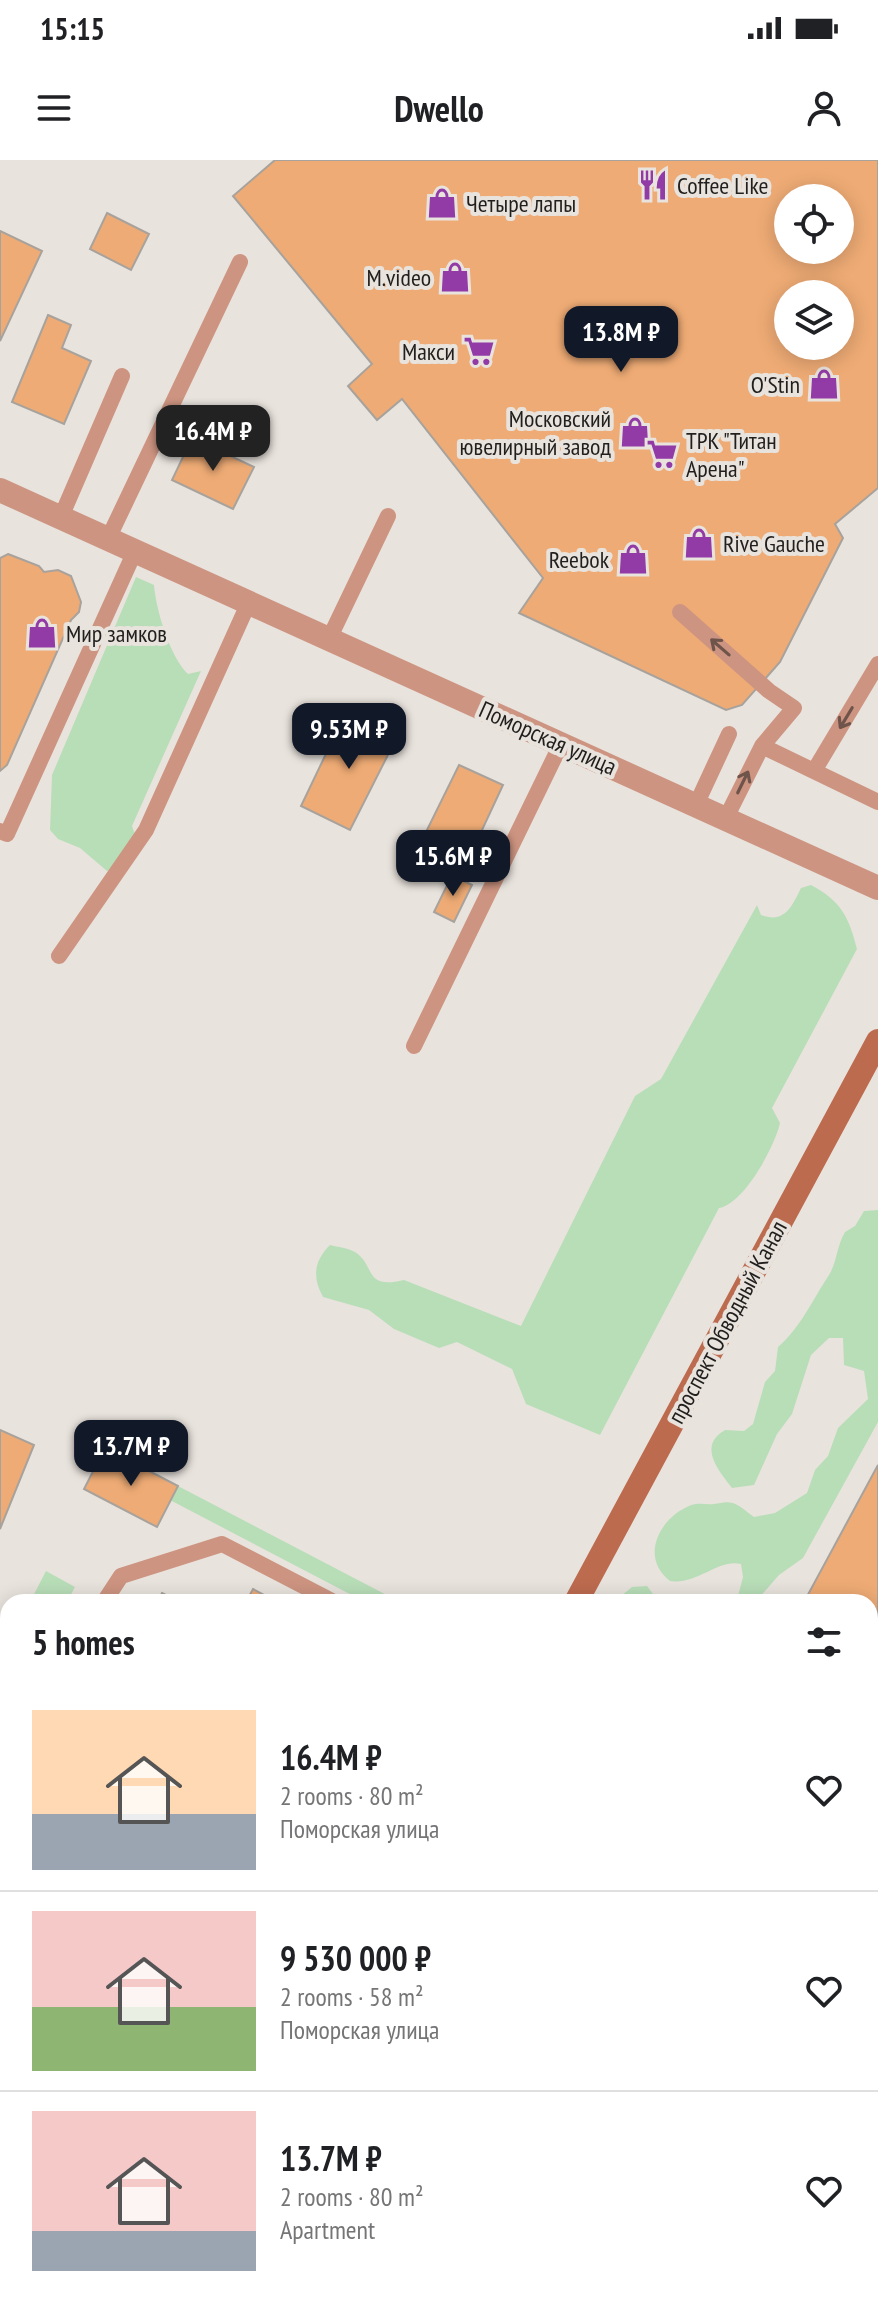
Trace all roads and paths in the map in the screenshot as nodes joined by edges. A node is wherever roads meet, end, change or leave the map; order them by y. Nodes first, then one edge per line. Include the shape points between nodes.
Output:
1 (240, 262) dead end
2 (122, 376) dead end
3 (0, 490) edge
4 (388, 516) dead end
5 (61, 517) junction
6 (108, 539) junction
7 (135, 551) junction
8 (249, 602) junction
9 (680, 612) dead end
10 (329, 639) junction
11 (878, 664) edge
12 (729, 734) dead end
13 (561, 744) junction
14 (762, 746) junction
15 (814, 771) junction
16 (878, 802) edge
17 (696, 805) junction
18 (726, 818) junction
19 (0, 831) edge
20 (878, 888) edge
21 (59, 956) dead end
22 (878, 1041) edge
23 (414, 1046) dead end
24 (109, 1594) edge
25 (319, 1594) edge
26 (580, 1594) edge

1 - 6 lane
2 - 5 lane
3 - 5 street, Поморская улица
4 - 10 lane
5 - 6 street, Поморская улица
6 - 7 street, Поморская улица
7 - 8 street, Поморская улица
7 - 19 lane via 7,834
8 - 10 street, Поморская улица
8 - 21 lane via 146,830
14 -> 9 lane via 794,708
10 - 13 street, Поморская улица
11 -> 15 lane
12 - 17 lane
13 - 17 street, Поморская улица
13 - 23 lane
14 - 15 lane
18 -> 14 lane
15 - 16 lane
17 - 18 street, Поморская улица
18 - 20 street, Поморская улица
22 - 26 main road, проспект Обводный Канал
24 - 25 lane via 121,1576 222,1544

